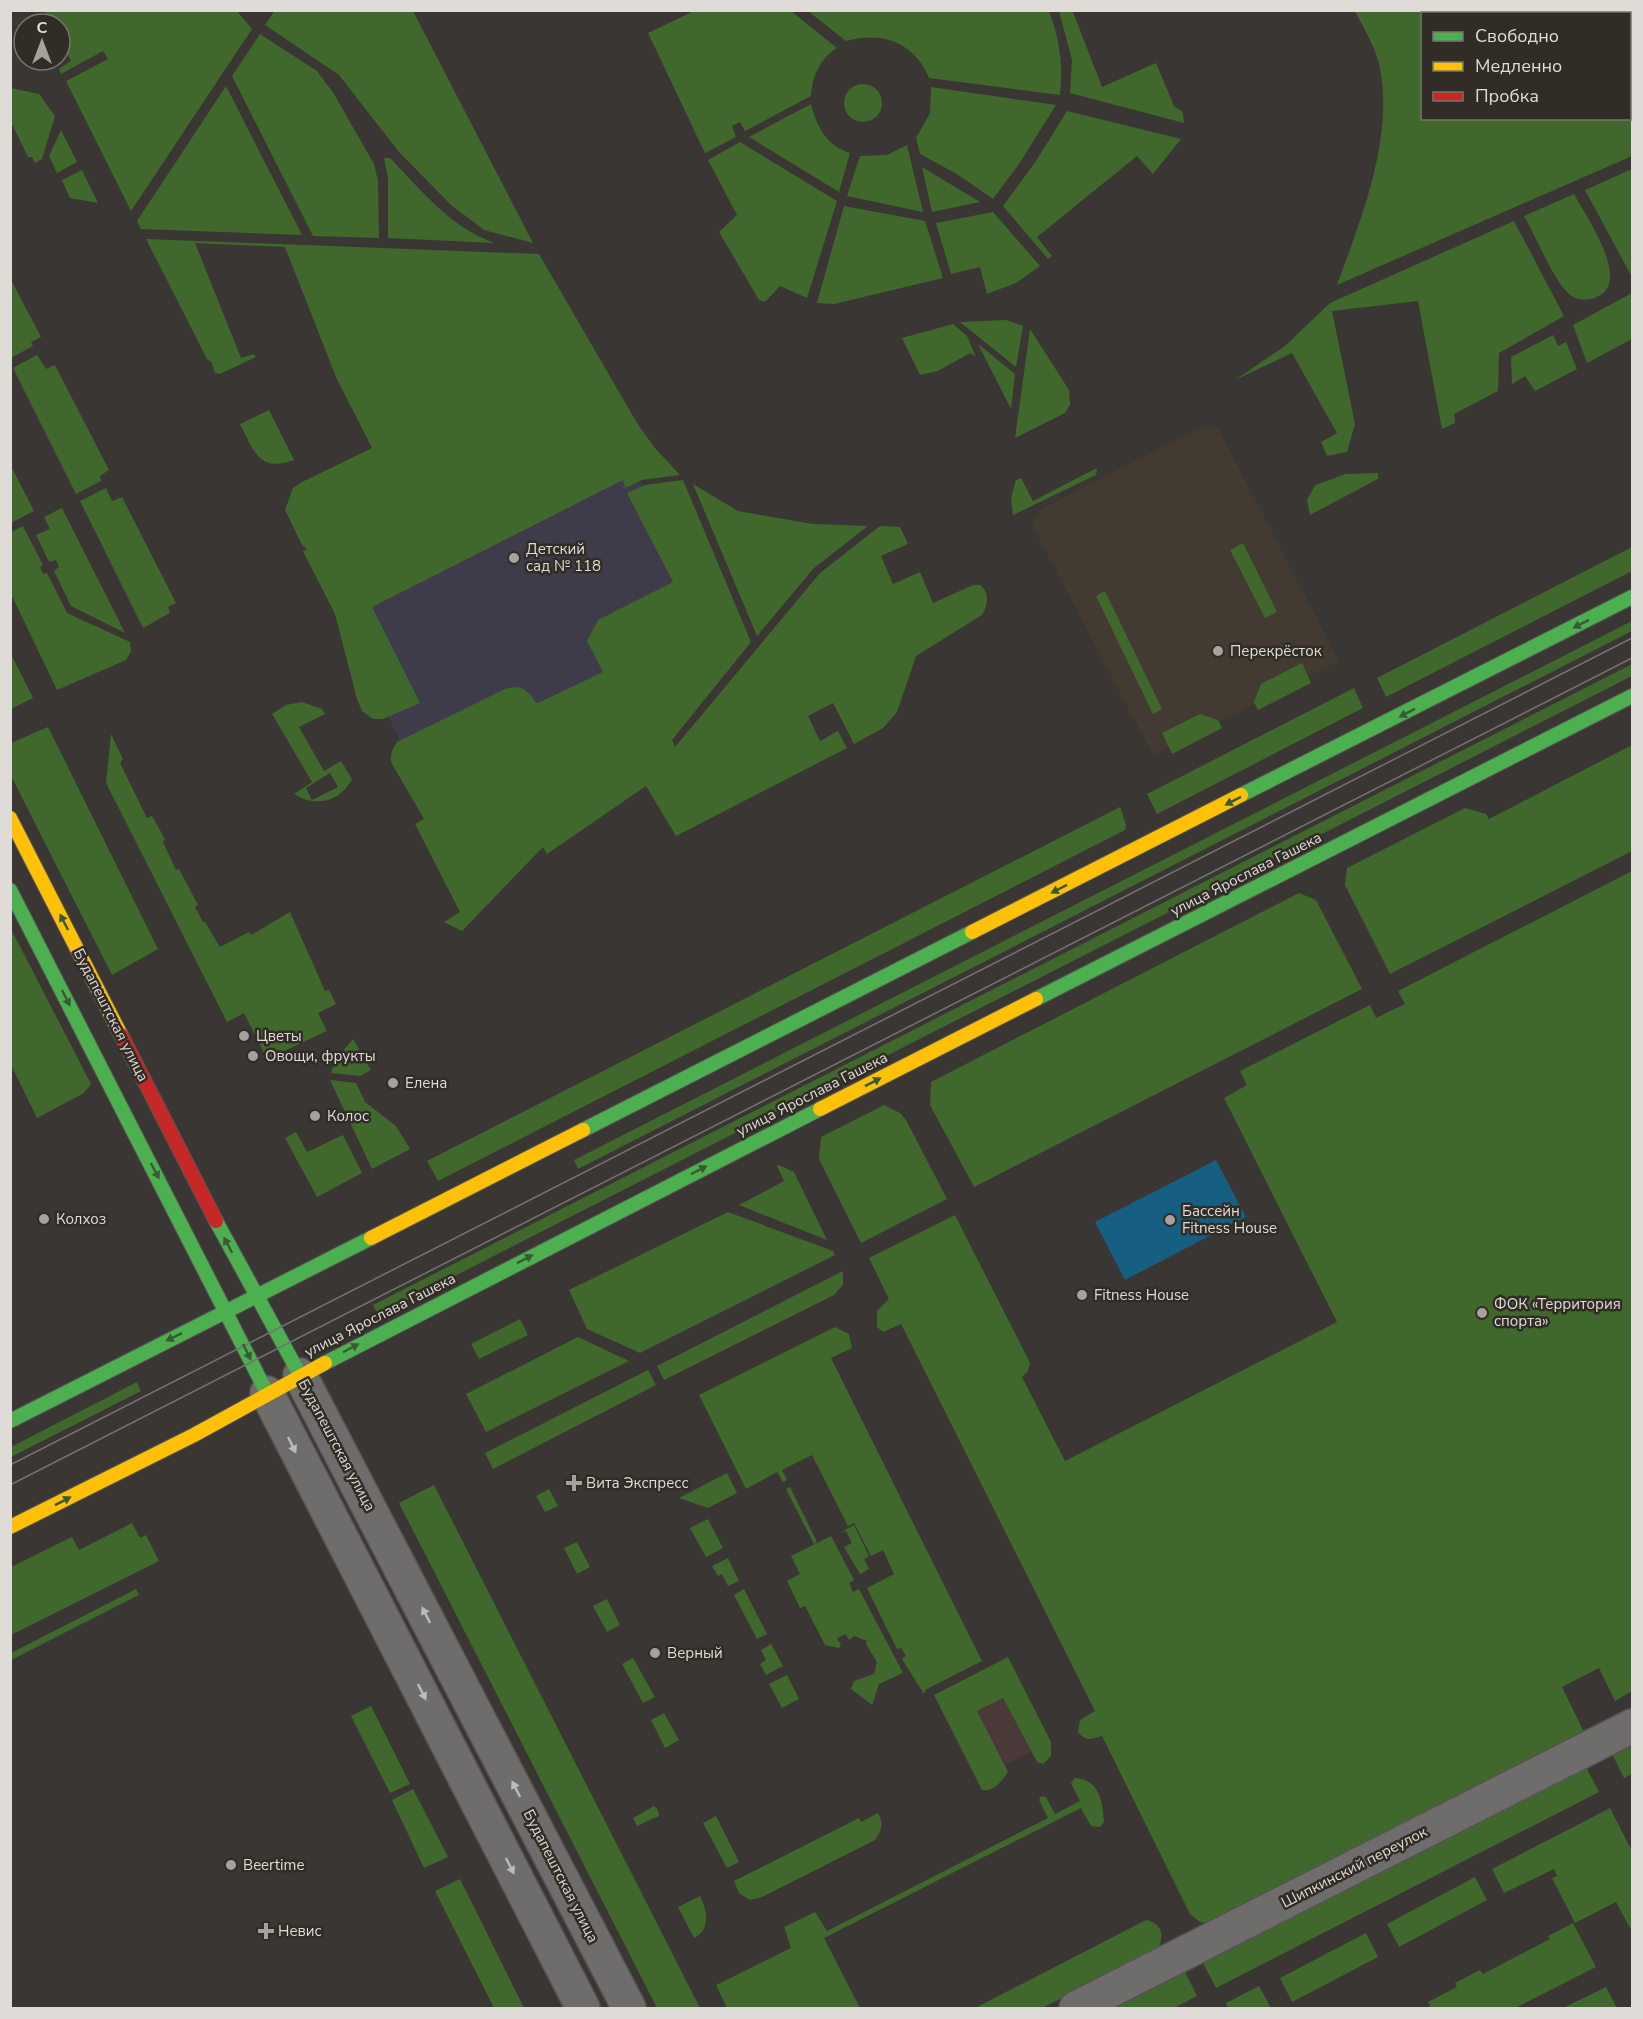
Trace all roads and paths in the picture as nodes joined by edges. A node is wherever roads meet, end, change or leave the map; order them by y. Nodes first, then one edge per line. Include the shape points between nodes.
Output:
1 (1632, 597) edge
2 (1632, 696) edge
3 (10, 818) edge
4 (10, 890) edge
5 (256, 1296) junction
6 (226, 1312) junction
7 (300, 1375) junction
8 (267, 1393) junction
9 (10, 1421) edge
10 (10, 1527) edge
11 (1632, 1726) edge
12 (583, 2008) edge
13 (629, 2008) edge
14 (1076, 2008) edge

1 -> 5 street
7 -> 2 street, улица Ярослава Гашека
5 -> 3 street, Будапештская улица
4 -> 6 street
5 - 6 street
5 - 7 street, Будапештская улица
6 -> 8 street
6 -> 9 street
7 - 8 street, улица Ярослава Гашека
13 -> 7 street, Будапештская улица
10 -> 8 street, улица Ярослава Гашека via 194,1435
8 -> 12 street
11 - 14 street, Шипкинский переулок

